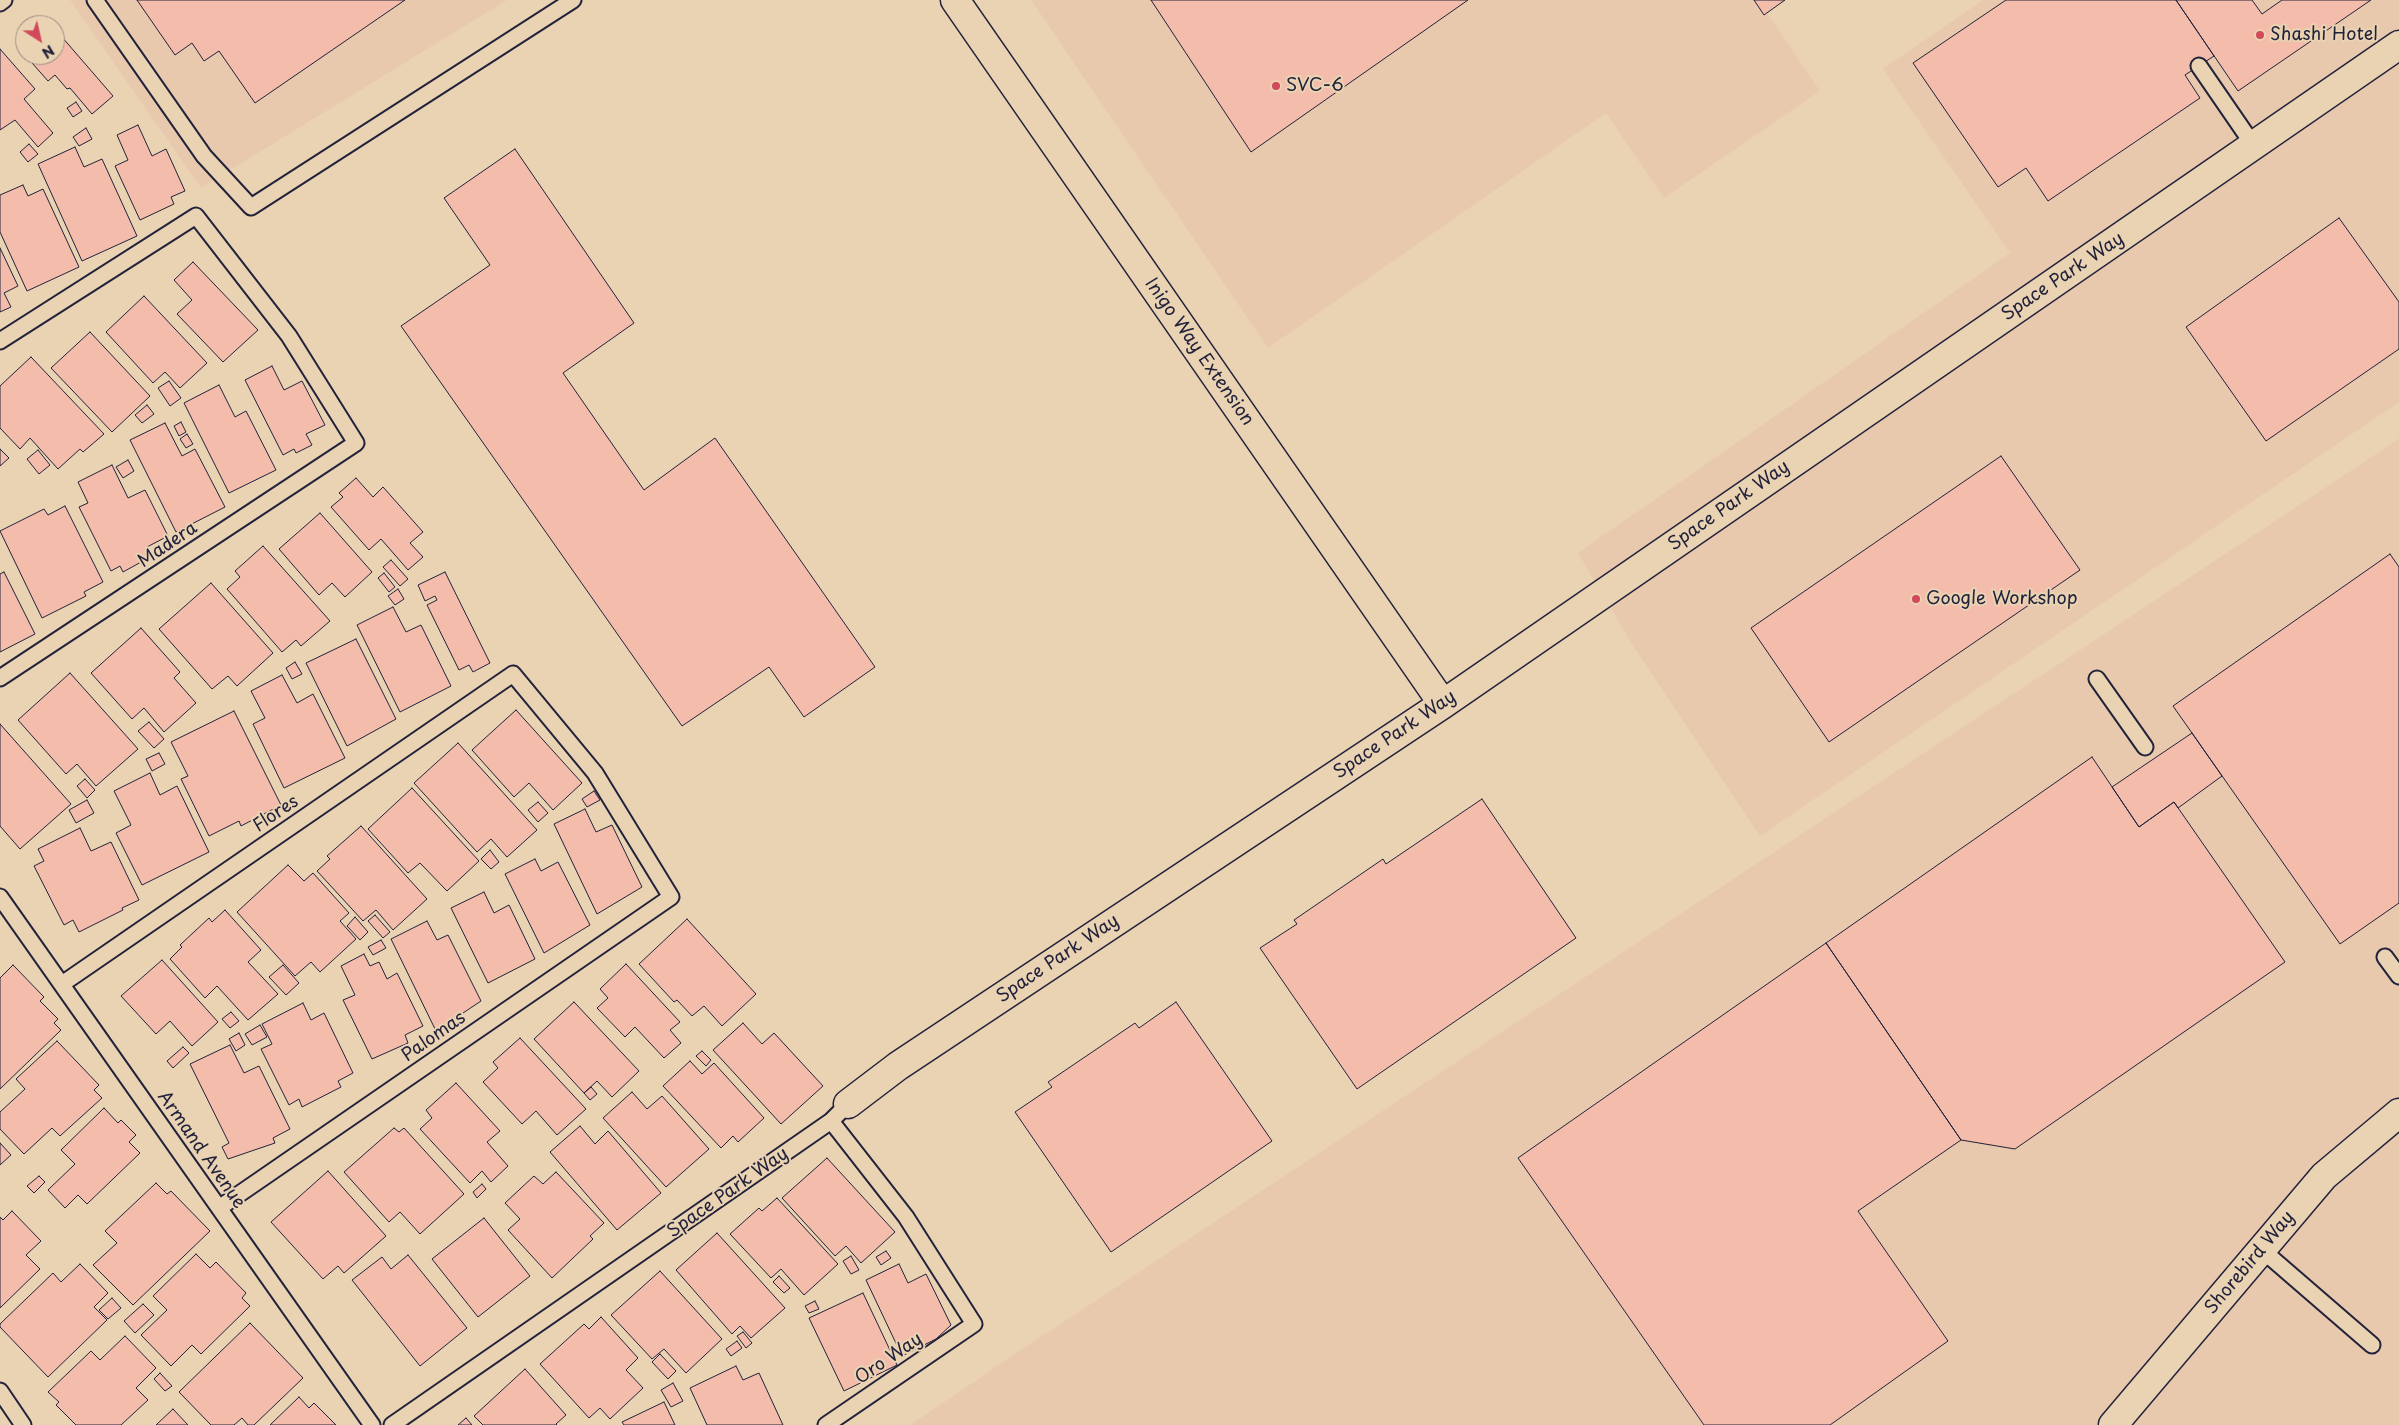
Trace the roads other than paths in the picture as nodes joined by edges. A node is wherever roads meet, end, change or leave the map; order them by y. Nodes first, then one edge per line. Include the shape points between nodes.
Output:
1 (4, 0) edge
2 (95, 0) edge
3 (573, 0) edge
4 (955, 0) edge
5 (0, 3) edge
6 (2399, 45) edge
7 (2199, 66) dead end
8 (2254, 146) junction
9 (0, 342) edge
10 (513, 674) joint
11 (0, 678) edge
12 (2097, 679) dead end
13 (1444, 704) junction
14 (2145, 747) dead end
15 (0, 897) edge
16 (2385, 957) dead end
17 (2399, 976) edge
18 (62, 984) junction
19 (839, 1113) junction
20 (2399, 1113) edge
21 (219, 1208) junction
22 (2262, 1249) junction
23 (2372, 1345) dead end
24 (0, 1391) edge
25 (24, 1425) edge
26 (372, 1425) edge
27 (392, 1425) edge
28 (826, 1425) edge
29 (2113, 1425) edge

1 - 5 lane
2 - 3 lane via 204,156 251,207
4 - 13 street, Inigo Way Extension
6 - 8 street, Space Park Way
7 - 8 lane
8 - 13 street, Space Park Way
9 - 11 lane, Madera via 196,216 289,336 356,442
10 - 18 lane, Flores
10 - 21 lane, Palomas via 595,773 671,897
12 - 14 lane
13 - 19 street, Space Park Way via 898,1066
15 - 18 lane, Armand Avenue
16 - 17 lane
18 - 21 lane, Armand Avenue
19 - 27 lane, Space Park Way
19 - 28 lane, Oro Way via 974,1324
20 - 22 street, Shorebird Way via 2324,1176
21 - 26 lane, Armand Avenue
22 - 23 lane
22 - 29 street, Shorebird Way
24 - 25 lane

